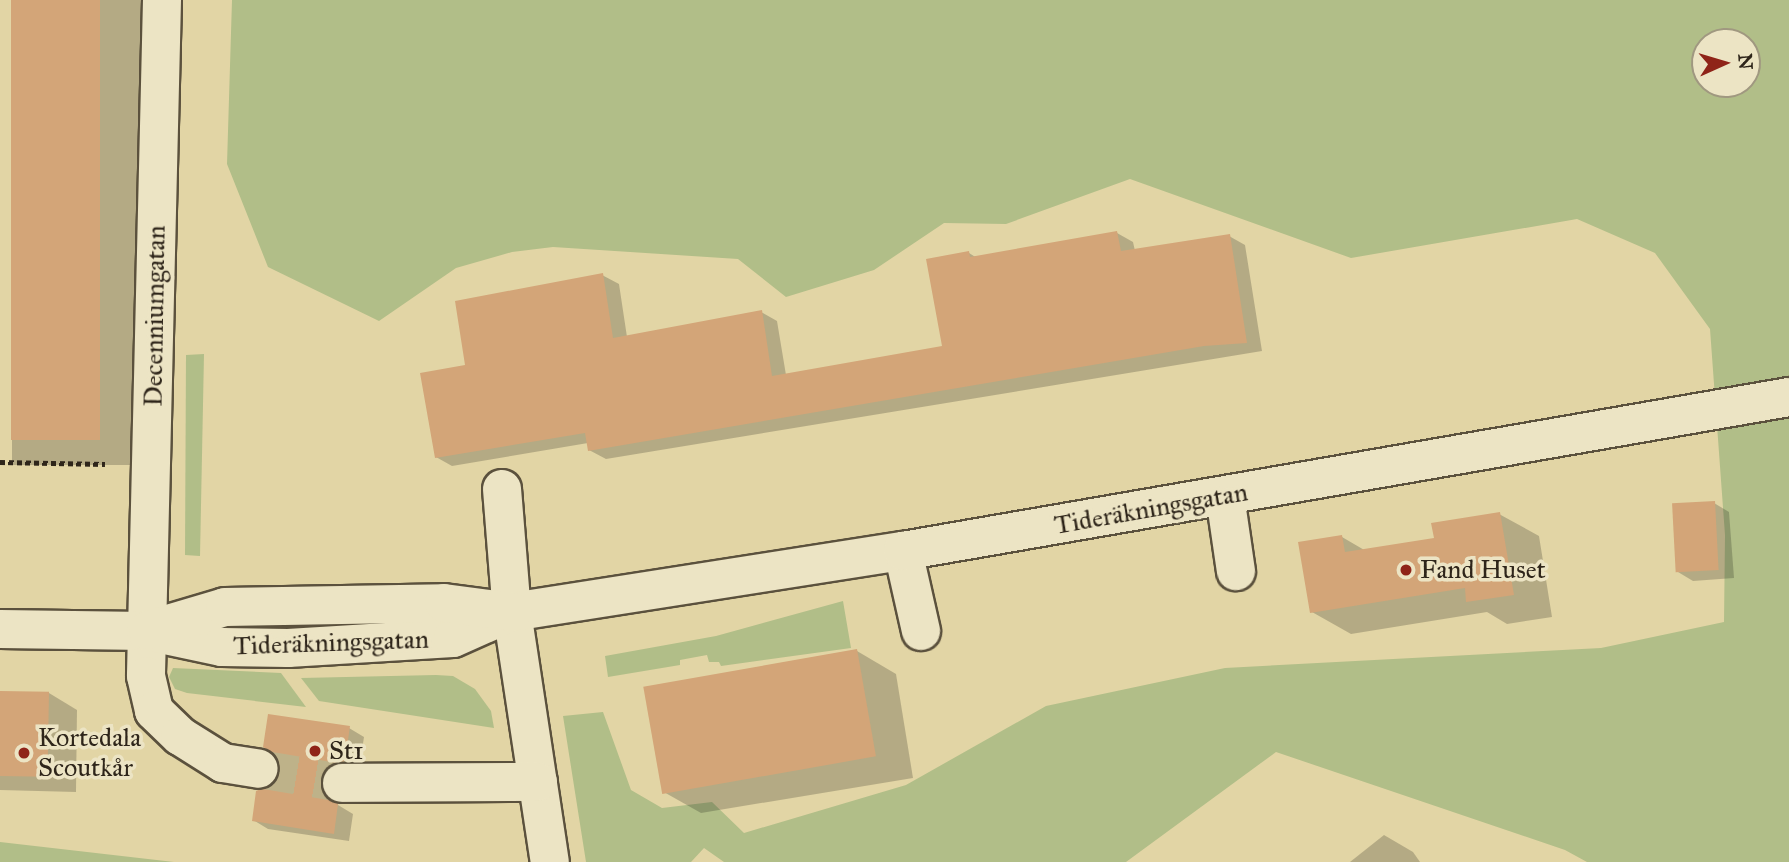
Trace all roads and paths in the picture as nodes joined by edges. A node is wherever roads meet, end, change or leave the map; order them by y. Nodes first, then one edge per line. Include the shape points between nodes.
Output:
1 (162, 0) edge
2 (1789, 397) edge
3 (0, 462) edge
4 (152, 467) junction
5 (502, 489) dead end
6 (1225, 496) junction
7 (903, 551) junction
8 (1236, 571) dead end
9 (512, 612) junction
10 (0, 629) edge
11 (146, 631) junction
12 (921, 631) dead end
13 (259, 769) tunnel mouth
14 (538, 782) junction
15 (342, 783) tunnel mouth
16 (543, 859) edge

1 - 4 street, Decenniumgatan
2 - 6 street, Tideräkningsgatan
3 - 4 path
4 - 11 street, Decenniumgatan
5 - 9 street
6 - 7 street, Tideräkningsgatan
6 - 8 street
7 - 9 street, Tideräkningsgatan
7 - 12 street
9 - 11 street, Tideräkningsgatan via 453,638 288,648 222,647
9 - 14 street
10 - 11 street, Tideräkningsgatan
11 - 13 street, Decenniumgatan via 146,676 154,711 180,736 223,763
14 - 15 street
14 - 16 street

